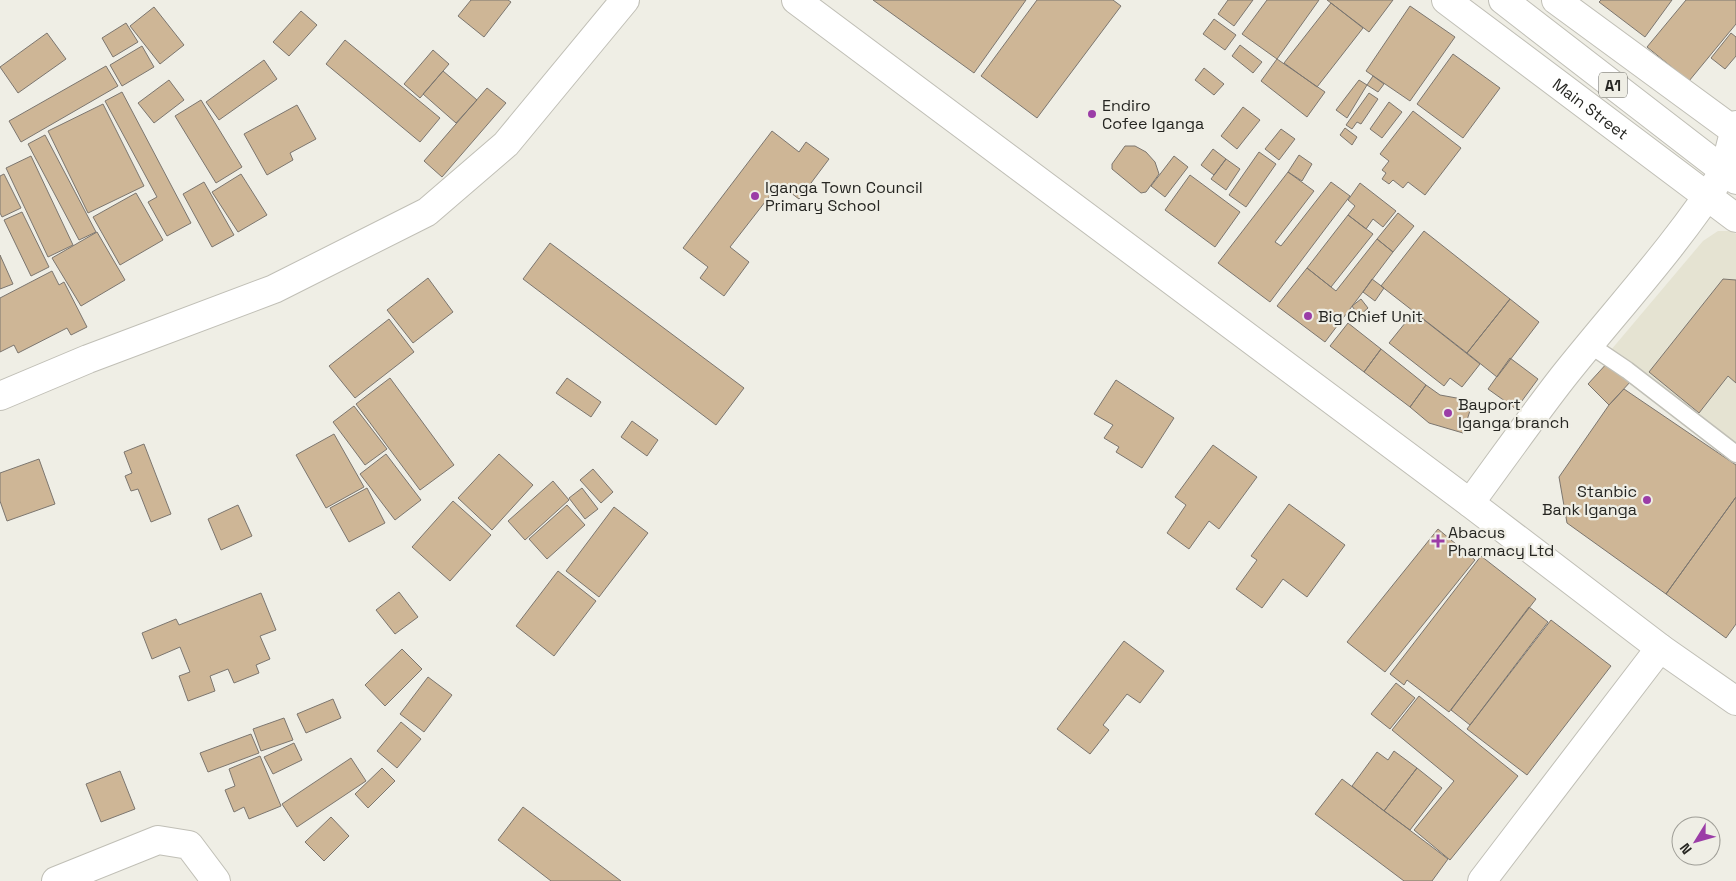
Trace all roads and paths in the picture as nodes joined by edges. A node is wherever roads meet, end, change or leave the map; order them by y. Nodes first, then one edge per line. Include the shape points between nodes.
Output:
1 (625, 0) edge
2 (796, 0) edge
3 (1446, 0) edge
4 (1503, 0) edge
5 (1556, 0) edge
6 (1735, 129) edge
7 (1732, 169) edge
8 (1708, 196) junction
9 (1736, 218) edge
10 (1590, 345) junction
11 (0, 396) edge
12 (1736, 454) edge
13 (1470, 503) junction
14 (1660, 648) junction
15 (1736, 701) edge
16 (56, 881) edge
17 (216, 881) edge
18 (1482, 881) edge

1 - 11 street via 506,144 427,212 274,289
2 - 13 street
3 - 8 street, Main Street
4 - 7 street, Main Street / A1
5 - 6 street
6 - 7 street
7 - 8 street
8 - 9 street, Main Street
8 - 10 street via 1641,285
10 - 12 lane
10 - 13 street
13 - 14 street
14 - 15 street
14 - 18 street
16 - 17 street via 158,840 189,845

